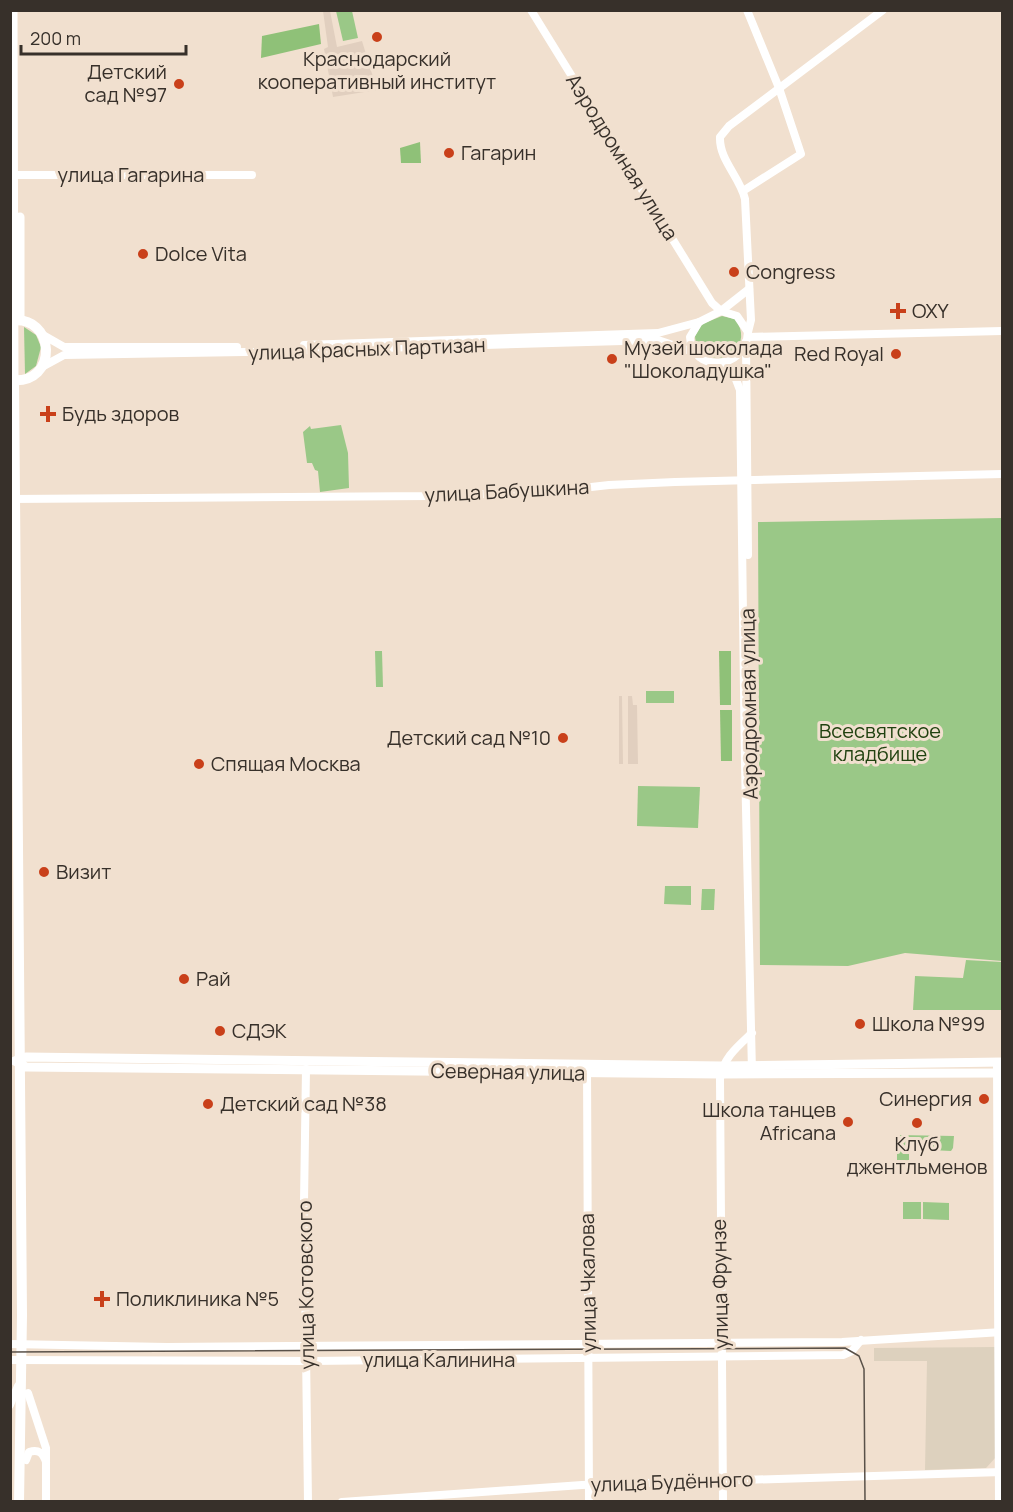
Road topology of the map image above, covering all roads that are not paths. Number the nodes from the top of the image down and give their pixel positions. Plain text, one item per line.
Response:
1 (14, 10) edge
2 (19, 10) edge
3 (531, 10) edge
4 (747, 10) edge
5 (883, 10) edge
6 (779, 88) junction
7 (15, 175) edge
8 (252, 175) dead end
9 (743, 191) junction
10 (749, 289) junction
11 (712, 303) junction
12 (720, 311) junction
13 (708, 315) junction
14 (15, 321) edge
15 (699, 322) junction
16 (1002, 331) edge
17 (43, 335) junction
18 (747, 337) junction
19 (696, 353) junction
20 (708, 361) junction
21 (41, 369) junction
22 (15, 380) edge
23 (1002, 474) edge
24 (745, 482) junction
25 (16, 499) edge
26 (752, 1033) junction
27 (20, 1061) edge
28 (1000, 1062) edge
29 (379, 1065) junction
30 (754, 1068) junction
31 (306, 1069) junction
32 (587, 1069) junction
33 (721, 1070) junction
34 (1000, 1073) edge
35 (1002, 1315) edge
36 (1000, 1332) edge
37 (861, 1340) junction
38 (721, 1343) junction
39 (20, 1344) edge
40 (589, 1344) junction
41 (307, 1345) junction
42 (721, 1357) junction
43 (20, 1359) edge
44 (589, 1359) junction
45 (307, 1361) junction
46 (21, 1377) junction
47 (28, 1393) junction
48 (10, 1405) edge
49 (1002, 1419) edge
50 (15, 1427) edge
51 (26, 1460) junction
52 (46, 1465) junction
53 (1001, 1472) edge
54 (722, 1480) junction
55 (589, 1484) junction
56 (20, 1502) edge
57 (46, 1502) edge
58 (308, 1502) edge
59 (342, 1502) edge
60 (589, 1502) edge
61 (723, 1502) edge
62 (999, 1502) edge

1 - 7 main road
2 - 7 main road
3 - 11 street, Аэродромная улица
4 - 6 street
5 - 6 street
6 - 9 street
6 - 9 street
7 - 8 street, улица Гагарина
7 - 14 main road
9 - 10 street, Аэродромная улица
10 - 12 street
10 - 18 street, Аэродромная улица
11 - 12 street, Аэродромная улица
11 - 13 street
12 - 13 street
12 - 18 street
13 - 15 street
14 - 17 highway
14 - 22 main road
15 - 17 street, улица Красных Партизан
15 - 19 street
16 - 18 street
17 - 21 highway
18 - 20 street
18 - 24 street, Аэродромная улица
19 - 20 street
19 - 21 street, улица Красных Партизан
20 - 24 street, Аэродромная улица
21 - 22 highway
22 - 25 highway
23 - 24 street, улица Бабушкина
24 - 25 street, улица Бабушкина
24 - 26 street, Аэродромная улица
24 - 30 street, Аэродромная улица
25 - 27 highway
26 - 30 street, Аэродромная улица
26 - 33 street
27 - 29 main road, Северная улица
27 - 31 main road, Северная улица
27 - 39 highway
28 - 30 main road, Северная улица
28 - 34 street
29 - 31 main road, Северная улица
29 - 32 main road, Северная улица
30 - 33 main road, Северная улица
30 - 34 main road, Северная улица
31 - 41 street, улица Котовского
32 - 33 main road, Северная улица
32 - 40 street, улица Чкалова
33 - 38 street, улица Фрунзе
34 - 36 street
35 - 36 street
36 - 37 street, улица Калинина
36 - 49 street
36 - 53 street
37 - 38 street, улица Калинина
37 - 42 street, улица Калинина
38 - 40 street, улица Калинина
38 - 42 street, улица Фрунзе
39 - 41 street, улица Калинина
39 - 43 highway
40 - 41 street, улица Калинина
40 - 44 street, улица Чкалова
41 - 45 street, улица Котовского
42 - 44 street, улица Калинина
42 - 54 street, улица Фрунзе
43 - 45 street, улица Калинина
43 - 46 highway
43 - 47 highway
44 - 45 street, улица Калинина
44 - 55 street, улица Чкалова
45 - 58 street, улица Котовского
46 - 48 street
46 - 50 highway
47 - 51 highway
47 - 52 street
50 - 56 highway
51 - 52 street
51 - 56 highway
52 - 57 street
53 - 54 street, улица Будённого
53 - 62 street
54 - 55 street, улица Будённого
54 - 61 street, улица Фрунзе
55 - 59 street, улица Будённого
55 - 60 street, улица Чкалова

